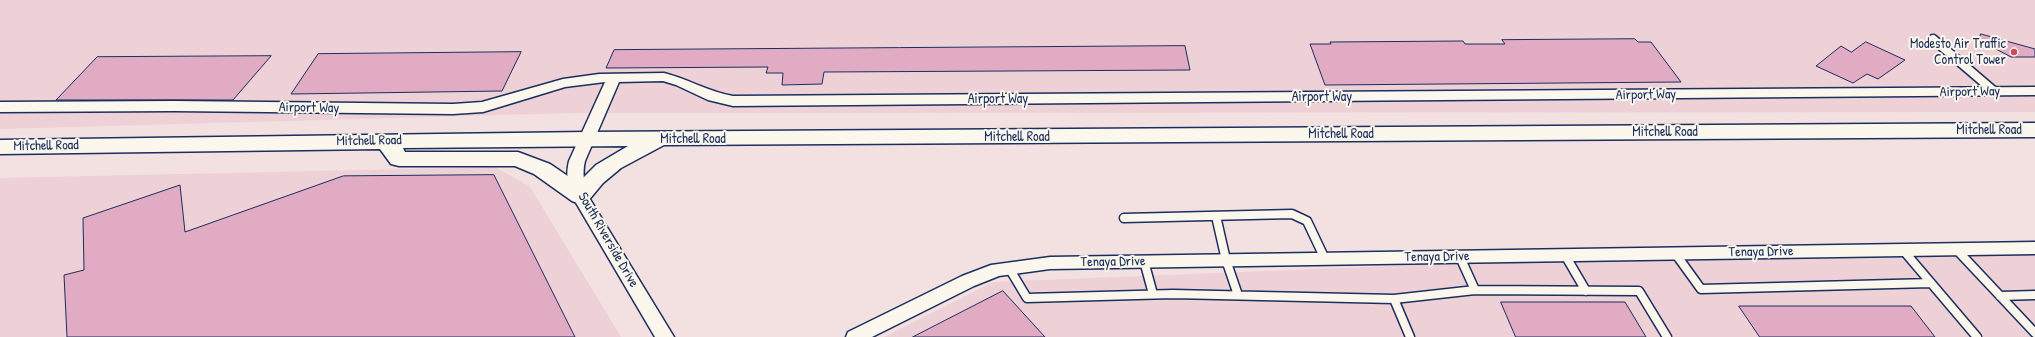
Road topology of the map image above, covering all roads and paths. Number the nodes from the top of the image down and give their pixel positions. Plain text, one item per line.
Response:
1 (1932, 39) dead end
2 (614, 78) junction
3 (2035, 91) edge
4 (1995, 92) junction
5 (0, 107) edge
6 (2035, 130) edge
7 (587, 139) junction
8 (665, 139) junction
9 (386, 141) junction
10 (0, 147) edge
11 (580, 196) junction
12 (1216, 216) junction
13 (1124, 218) dead end
14 (2035, 248) edge
15 (1956, 249) junction
16 (1903, 250) junction
17 (1675, 253) junction
18 (1565, 255) junction
19 (1460, 257) junction
20 (1325, 259) junction
21 (1226, 260) junction
22 (1144, 261) junction
23 (1009, 268) junction
24 (1931, 283) junction
25 (1475, 290) junction
26 (1586, 291) junction
27 (1153, 294) junction
28 (1238, 295) junction
29 (2035, 295) edge
30 (2000, 296) junction
31 (1394, 299) junction
32 (2035, 333) edge
33 (665, 337) edge
34 (855, 337) edge
35 (1410, 337) edge
36 (1667, 337) edge
37 (1977, 337) edge

1 - 4 lane
2 - 4 street, Airport Way
2 - 5 street, Airport Way
2 - 7 street
3 - 4 street, Airport Way
6 - 8 main road, Mitchell Road
7 - 8 main road, Mitchell Road
7 - 9 main road, Mitchell Road
7 - 11 street, South Riverside Drive
8 - 11 main road
9 - 10 main road, Mitchell Road
9 - 11 main road
11 - 33 street, South Riverside Drive
12 - 13 lane
12 - 20 lane
12 - 21 lane
14 - 15 street, Tenaya Drive
15 - 16 street, Tenaya Drive
15 - 30 lane
16 - 17 street, Tenaya Drive
16 - 24 lane
17 - 18 street, Tenaya Drive
17 - 24 lane
18 - 19 street, Tenaya Drive
18 - 26 lane
19 - 20 street, Tenaya Drive
19 - 25 lane
20 - 21 street, Tenaya Drive
21 - 22 street, Tenaya Drive
21 - 28 lane
22 - 23 street, Tenaya Drive
22 - 27 lane
23 - 27 lane
23 - 34 street, Tenaya Drive
24 - 37 lane
25 - 26 lane
25 - 31 lane
26 - 36 lane
27 - 28 lane
28 - 31 lane
29 - 30 lane
30 - 32 lane
31 - 35 lane

